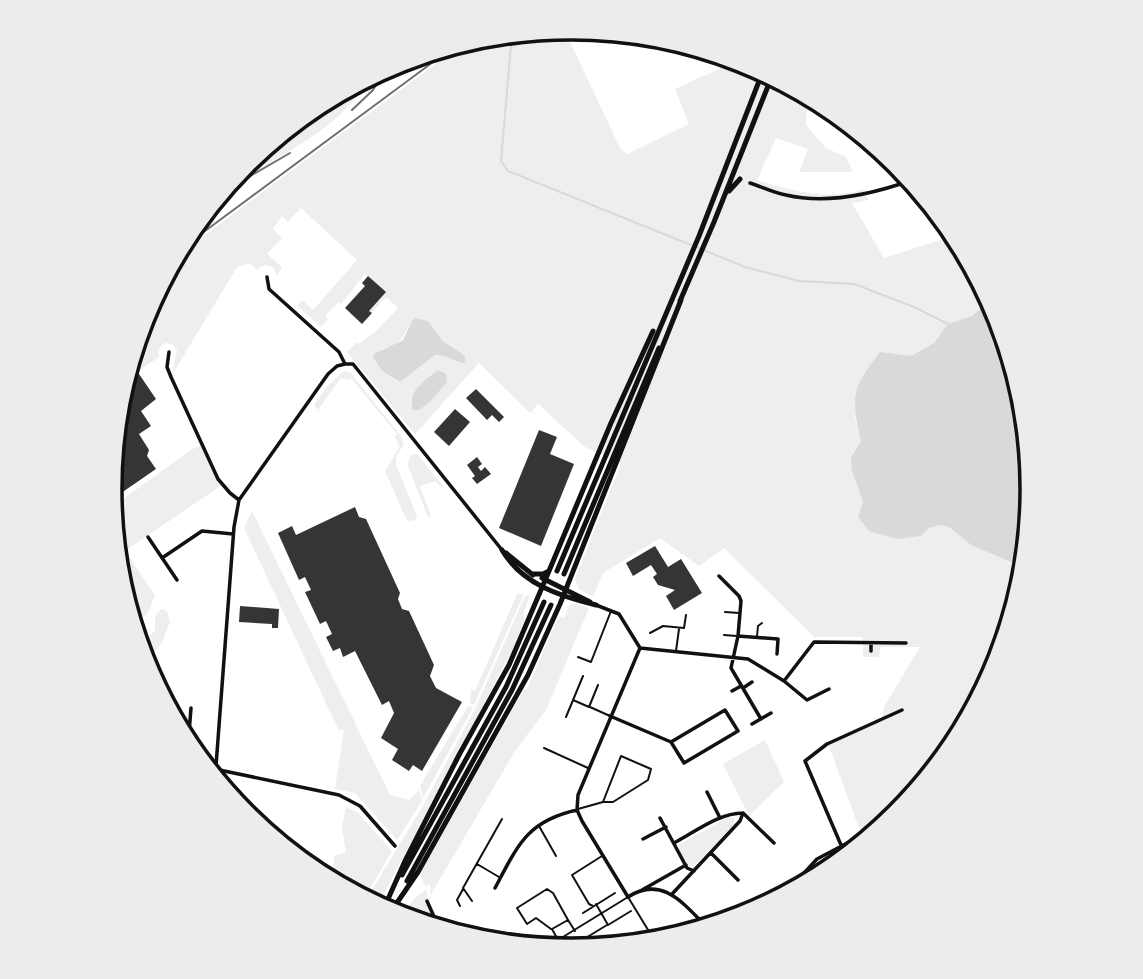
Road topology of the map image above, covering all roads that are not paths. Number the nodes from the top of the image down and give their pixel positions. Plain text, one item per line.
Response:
1 (759, 82) edge
2 (768, 86) edge
3 (737, 166) junction
4 (740, 179) junction
5 (750, 183) joint
6 (900, 184) edge
7 (714, 222) junction
8 (267, 277) dead end
9 (673, 295) junction
10 (681, 300) junction
11 (169, 352) dead end
12 (345, 364) junction
13 (239, 500) junction
14 (233, 534) junction
15 (148, 537) dead end
16 (502, 550) joint
17 (162, 558) junction
18 (549, 571) junction
19 (557, 571) dead end
20 (564, 575) dead end
21 (719, 576) dead end
22 (531, 577) junction
23 (177, 580) dead end
24 (569, 580) junction
25 (549, 583) junction
26 (573, 592) junction
27 (561, 593) junction
28 (539, 596) junction
29 (544, 602) dead end
30 (551, 605) dead end
31 (596, 605) junction
32 (611, 609) junction
33 (725, 612) dead end
34 (740, 613) junction
35 (686, 615) dead end
36 (762, 623) dead end
37 (680, 628) junction
38 (650, 633) dead end
39 (724, 635) dead end
40 (738, 636) junction
41 (757, 637) junction
42 (871, 643) junction
43 (905, 643) dead end
44 (640, 648) junction
45 (871, 650) dead end
46 (676, 652) junction
47 (777, 654) dead end
48 (578, 657) dead end
49 (733, 658) junction
50 (583, 676) dead end
51 (784, 681) junction
52 (752, 682) dead end
53 (598, 685) dead end
54 (742, 687) junction
55 (829, 689) dead end
56 (732, 691) dead end
57 (573, 700) junction
58 (589, 707) junction
59 (191, 708) dead end
60 (902, 710) dead end
61 (771, 713) dead end
62 (610, 716) junction
63 (566, 717) dead end
64 (761, 719) junction
65 (752, 724) dead end
66 (189, 726) edge
67 (671, 742) junction
68 (544, 748) dead end
69 (216, 765) edge
70 (589, 768) junction
71 (222, 771) edge
72 (706, 792) dead end
73 (603, 802) junction
74 (577, 810) junction
75 (743, 813) junction
76 (660, 818) dead end
77 (720, 818) junction
78 (502, 819) dead end
79 (539, 825) junction
80 (666, 827) junction
81 (643, 839) dead end
82 (854, 839) edge
83 (674, 843) junction
84 (774, 843) dead end
85 (841, 845) junction
86 (396, 846) dead end
87 (711, 853) junction
88 (555, 856) dead end
89 (602, 856) junction
90 (477, 864) junction
91 (686, 865) junction
92 (694, 871) junction
93 (802, 875) edge
94 (500, 877) junction
95 (738, 880) dead end
96 (463, 888) junction
97 (495, 888) dead end
98 (641, 890) junction
99 (615, 893) dead end
100 (673, 893) junction
101 (628, 897) junction
102 (388, 899) edge
103 (388, 899) edge
104 (426, 901) dead end
105 (471, 901) dead end
106 (395, 902) edge
107 (396, 903) edge
108 (594, 905) junction
109 (460, 906) dead end
110 (631, 911) dead end
111 (583, 913) dead end
112 (601, 914) junction
113 (434, 917) edge
114 (568, 920) junction
115 (700, 920) edge
116 (608, 925) junction
117 (552, 929) junction
118 (575, 931) junction
119 (649, 932) edge
120 (557, 939) edge
121 (561, 939) edge
122 (584, 939) dead end

1 - 9 highway
2 - 3 highway
3 - 4 highway
3 - 7 highway
4 - 5 highway
4 - 7 highway
5 - 6 street
7 - 10 highway
8 - 12 street
9 - 18 highway
9 - 19 highway
10 - 20 highway
10 - 24 highway
11 - 13 street
12 - 13 street
12 - 16 street
13 - 14 street
14 - 17 street
14 - 69 street
15 - 17 street
16 - 22 highway
17 - 23 street
18 - 22 highway
18 - 25 highway
21 - 34 street
22 - 25 highway
22 - 28 highway
24 - 26 highway
24 - 27 highway
25 - 27 highway
25 - 27 highway
25 - 28 highway
26 - 27 highway
26 - 31 highway
27 - 31 highway
27 - 107 highway
28 - 102 highway
29 - 103 highway
30 - 106 highway
31 - 32 street
32 - 44 street
32 - 48 lane
33 - 34 lane
34 - 40 street
35 - 37 lane
36 - 41 lane
37 - 38 lane
37 - 46 lane
39 - 40 lane
40 - 41 street
40 - 49 street
41 - 47 street
42 - 43 street
42 - 45 street
42 - 51 street
44 - 46 street
44 - 62 street
46 - 49 street
49 - 51 street
49 - 54 street
50 - 57 lane
51 - 55 street
52 - 54 street
53 - 58 lane
54 - 56 street
54 - 64 street
57 - 58 lane
57 - 63 lane
58 - 62 lane
59 - 66 street
60 - 85 street
61 - 64 street
62 - 67 street
62 - 70 street
64 - 65 street
67 - 67 street
68 - 70 lane
70 - 74 street
71 - 86 street
72 - 77 street
73 - 73 lane
73 - 74 lane
74 - 79 street
74 - 89 street
75 - 77 street
75 - 84 street
75 - 87 street
76 - 80 street
77 - 83 street
78 - 90 lane
79 - 88 lane
79 - 94 street
80 - 81 street
80 - 83 street
82 - 85 street
83 - 91 street
85 - 93 street
87 - 92 street
87 - 95 street
89 - 101 street
89 - 108 lane
90 - 94 lane
90 - 96 lane
91 - 92 street
91 - 98 street
92 - 100 street
94 - 97 street
96 - 105 lane
96 - 109 lane
98 - 100 street
98 - 101 street
99 - 108 lane
100 - 115 street
101 - 112 lane
101 - 119 lane
104 - 113 street
108 - 111 lane
108 - 112 lane
110 - 116 lane
112 - 116 lane
112 - 118 lane
114 - 117 lane
114 - 117 lane
114 - 118 lane
116 - 122 lane
117 - 120 lane
118 - 121 lane

